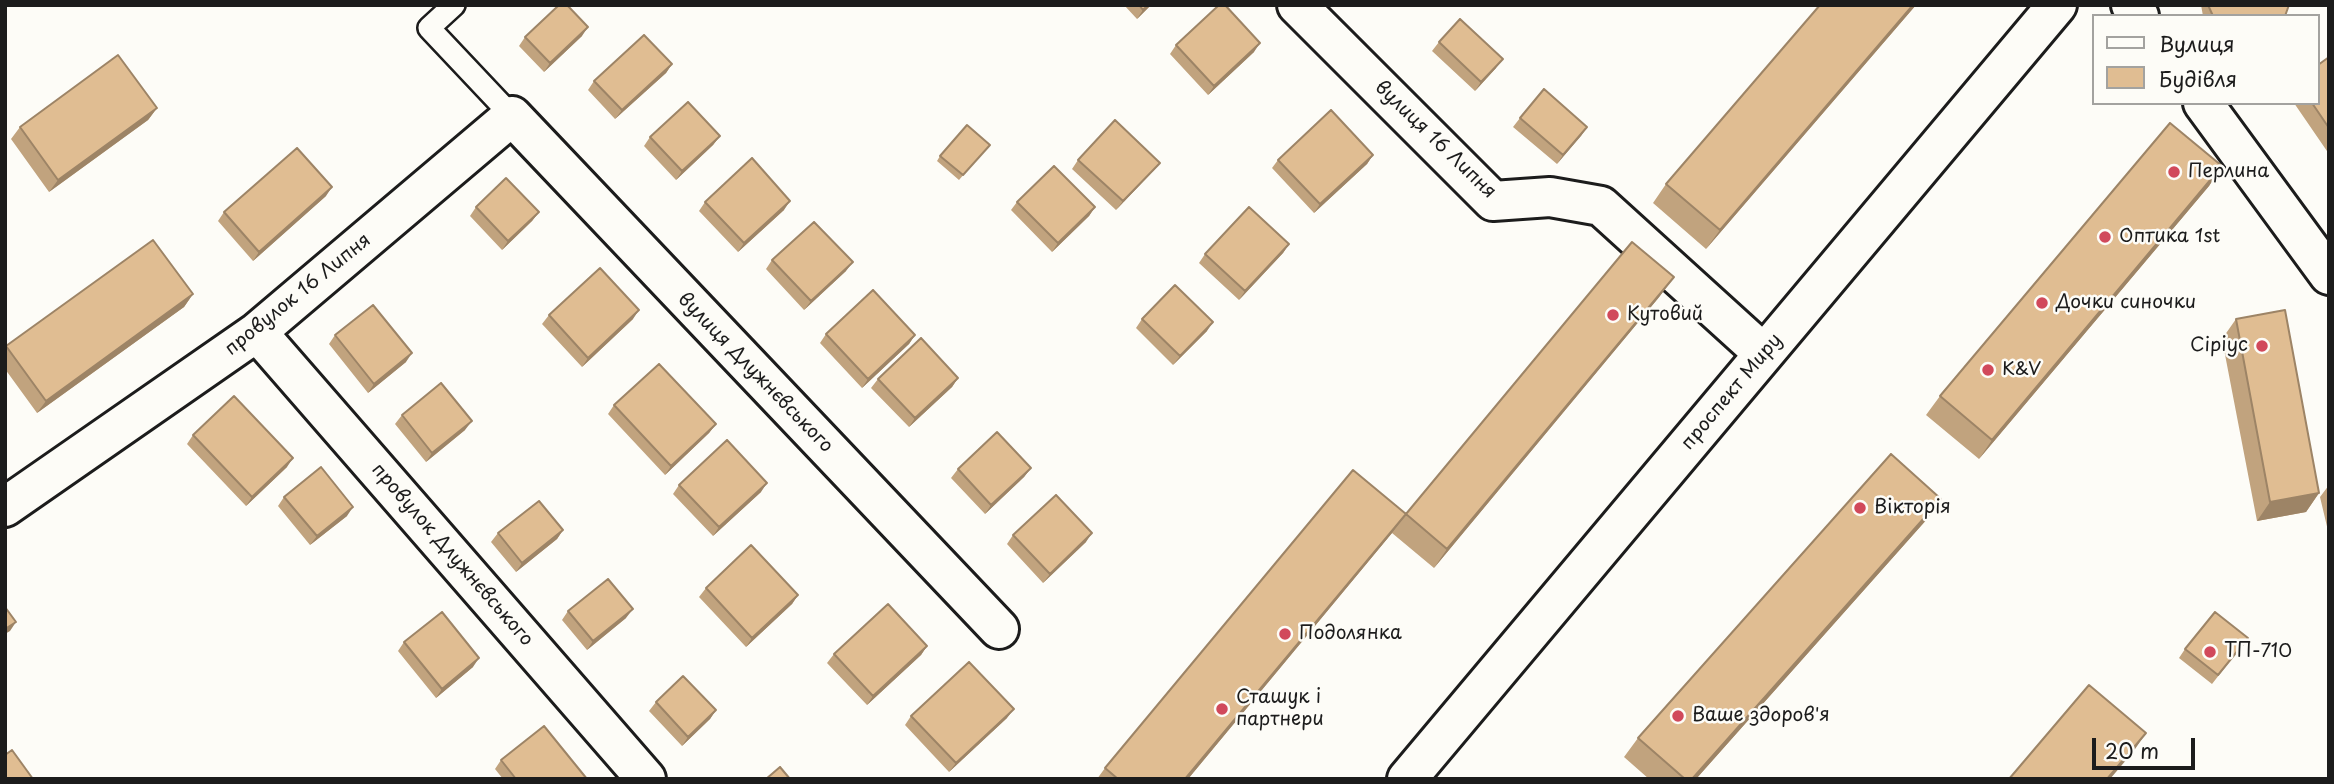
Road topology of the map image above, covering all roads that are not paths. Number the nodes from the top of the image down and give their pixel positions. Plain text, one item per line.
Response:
1 (454, 5) edge
2 (1297, 5) edge
3 (2056, 5) edge
4 (2204, 105) edge
5 (512, 116) junction
6 (2329, 275) edge
7 (257, 332) junction
8 (1764, 354) junction
9 (5, 508) edge
10 (999, 629) dead end
11 (646, 779) edge
12 (1407, 779) edge

1 - 5 lane
2 - 8 street, вулиця 16 Липня
3 - 8 street, проспект Миру
4 - 6 street
5 - 7 street, провулок 16 Липня
5 - 10 street, вулиця Длужнєвського
7 - 9 street, провулок 16 Липня
7 - 11 street, провулок Длужнєвського
8 - 12 street, проспект Миру

